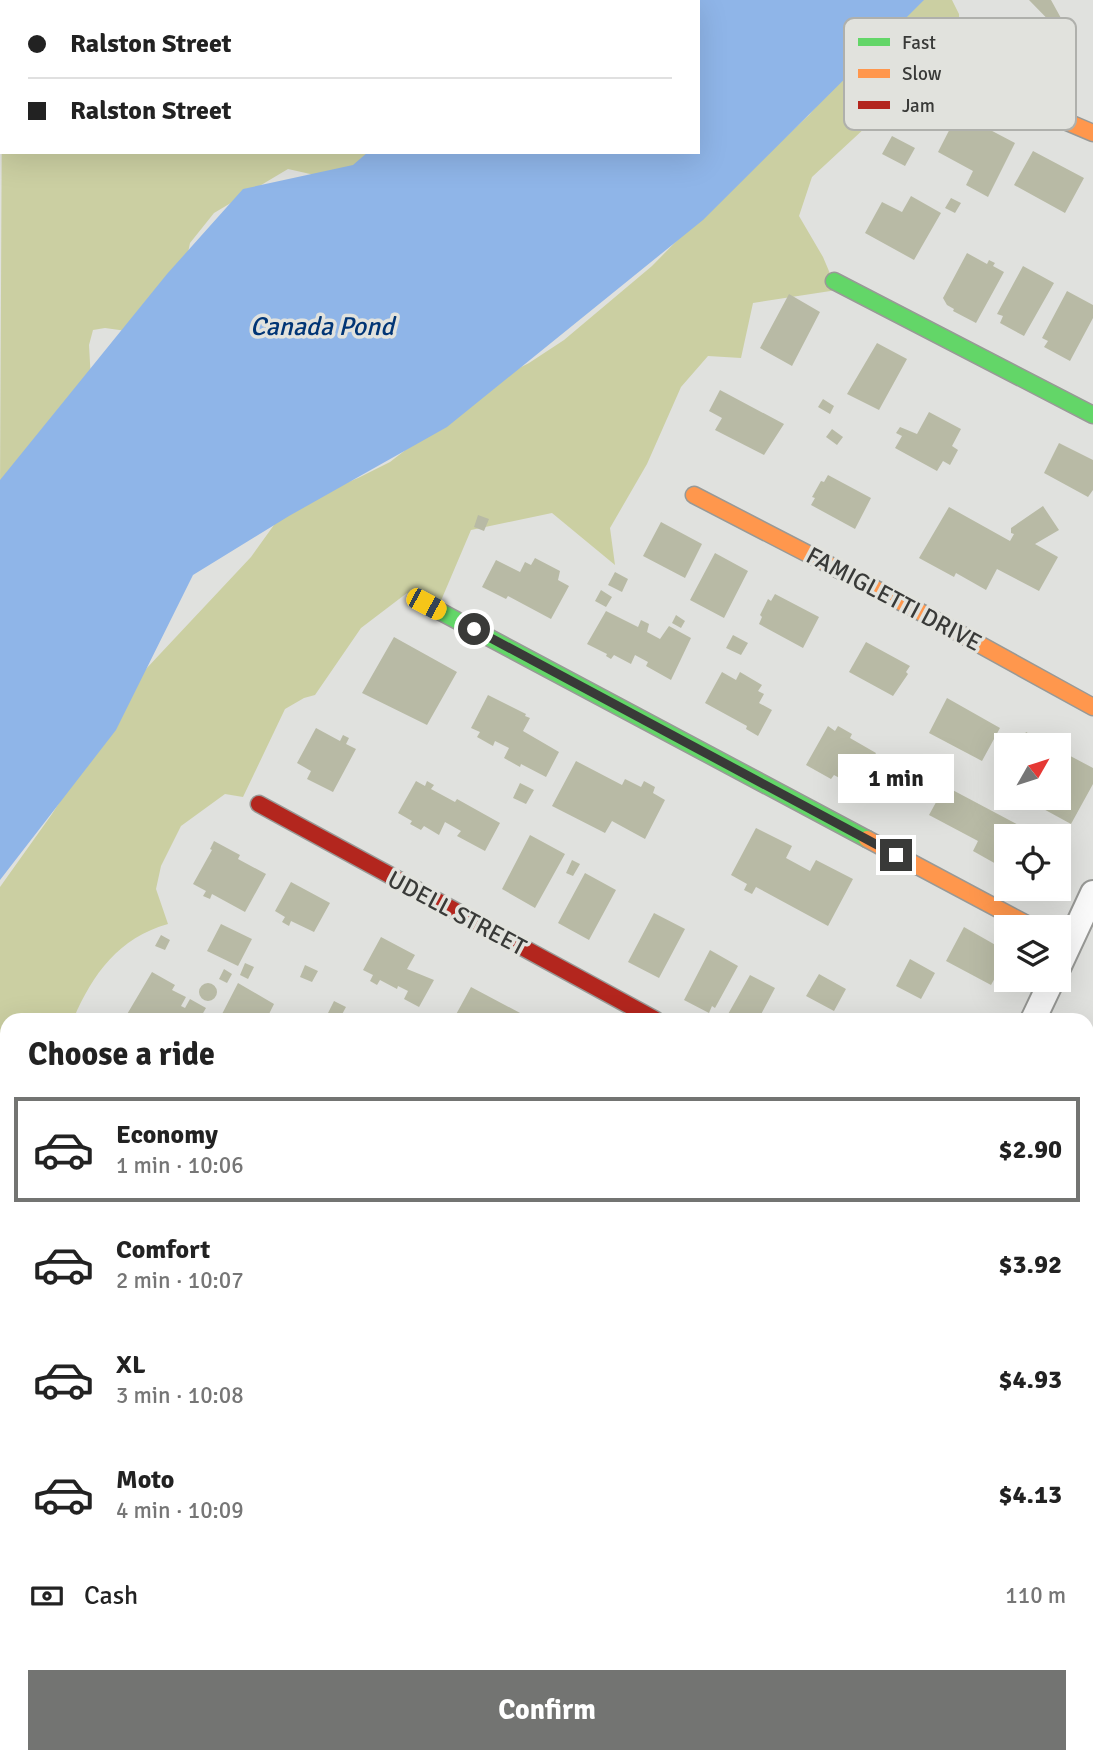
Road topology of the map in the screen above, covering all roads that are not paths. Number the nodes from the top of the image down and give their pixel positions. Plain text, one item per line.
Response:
1 (1076, 126) edge
2 (1093, 133) edge
3 (834, 281) dead end
4 (1093, 415) edge
5 (694, 495) dead end
6 (426, 604) dead end
7 (1093, 707) edge
8 (259, 804) dead end
9 (1093, 893) edge
10 (1010, 915) edge
11 (1071, 933) edge
12 (1046, 992) edge
13 (643, 1013) edge
14 (1036, 1013) edge

1 - 2 street
3 - 4 street
5 - 7 street, FAMIGLETTI DRIVE
6 - 10 street
8 - 13 street, UDELL STREET
9 - 11 street
12 - 14 street

